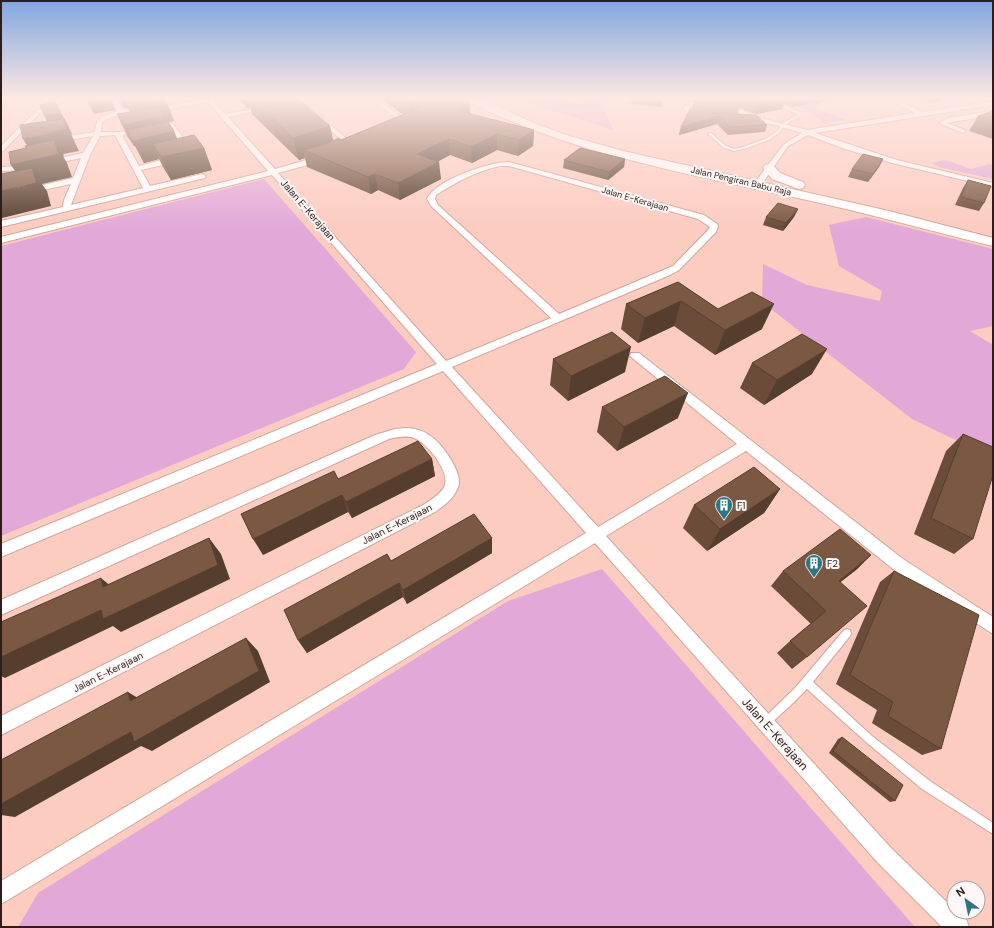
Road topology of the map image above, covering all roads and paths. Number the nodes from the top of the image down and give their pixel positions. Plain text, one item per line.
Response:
1 (9, 141) edge
2 (52, 141) edge
3 (93, 141) edge
4 (123, 141) edge
5 (182, 141) edge
6 (247, 141) edge
7 (345, 141) edge
8 (573, 141) edge
9 (599, 141) edge
10 (718, 141) edge
11 (762, 141) edge
12 (791, 141) edge
13 (832, 141) edge
14 (48, 142) edge
15 (351, 146) edge
16 (135, 149) edge
17 (1, 150) edge
18 (128, 151) junction
19 (86, 155) junction
20 (330, 155) edge
21 (137, 169) junction
22 (1, 170) edge
23 (274, 172) junction
24 (202, 176) dead end
25 (762, 177) junction
26 (76, 180) junction
27 (993, 185) edge
28 (148, 189) junction
29 (23, 192) edge
30 (121, 195) junction
31 (67, 208) junction
32 (124, 209) junction
33 (1, 224) edge
34 (993, 232) edge
35 (1, 240) edge
36 (993, 242) edge
37 (558, 318) junction
38 (634, 356) dead end
39 (445, 366) junction
40 (747, 444) junction
41 (597, 535) junction
42 (1, 551) edge
43 (1, 608) edge
44 (993, 626) edge
45 (847, 633) edge
46 (807, 683) junction
47 (765, 723) junction
48 (1, 726) edge
49 (993, 829) edge
50 (1, 893) edge
51 (958, 927) edge

1 - 17 street
2 - 14 street
3 - 19 street, Jalan E-Kerajaan
4 - 18 street
5 - 21 street
6 - 23 street, Jalan E-Kerajaan
7 - 15 street
8 - 25 main road, Jalan Pengiran Babu Raja
9 - 25 main road, Jalan Pengiran Babu Raja
10 - 11 lane
12 - 25 street
13 - 27 street
16 - 18 street
18 - 21 street
19 - 22 street
19 - 26 street, Jalan E-Kerajaan
20 - 23 street, Jalan E-Kerajaan
21 - 28 street
23 - 32 street, Jalan E-Kerajaan
23 - 39 street, Jalan E-Kerajaan
24 - 28 street
25 - 34 main road, Jalan Pengiran Babu Raja
25 - 36 main road, Jalan Pengiran Babu Raja
26 - 29 street
26 - 31 street, Jalan E-Kerajaan
28 - 30 street
30 - 31 street
30 - 32 street
31 - 33 street
32 - 35 street, Jalan E-Kerajaan
37 - 37 street, Jalan E-Kerajaan
37 - 39 street
38 - 40 street
39 - 41 street, Jalan E-Kerajaan
39 - 42 street
40 - 41 street
40 - 44 street
41 - 47 street, Jalan E-Kerajaan
41 - 50 street
43 - 48 street, Jalan E-Kerajaan
45 - 46 lane
46 - 47 lane
46 - 49 lane
47 - 51 street, Jalan E-Kerajaan

